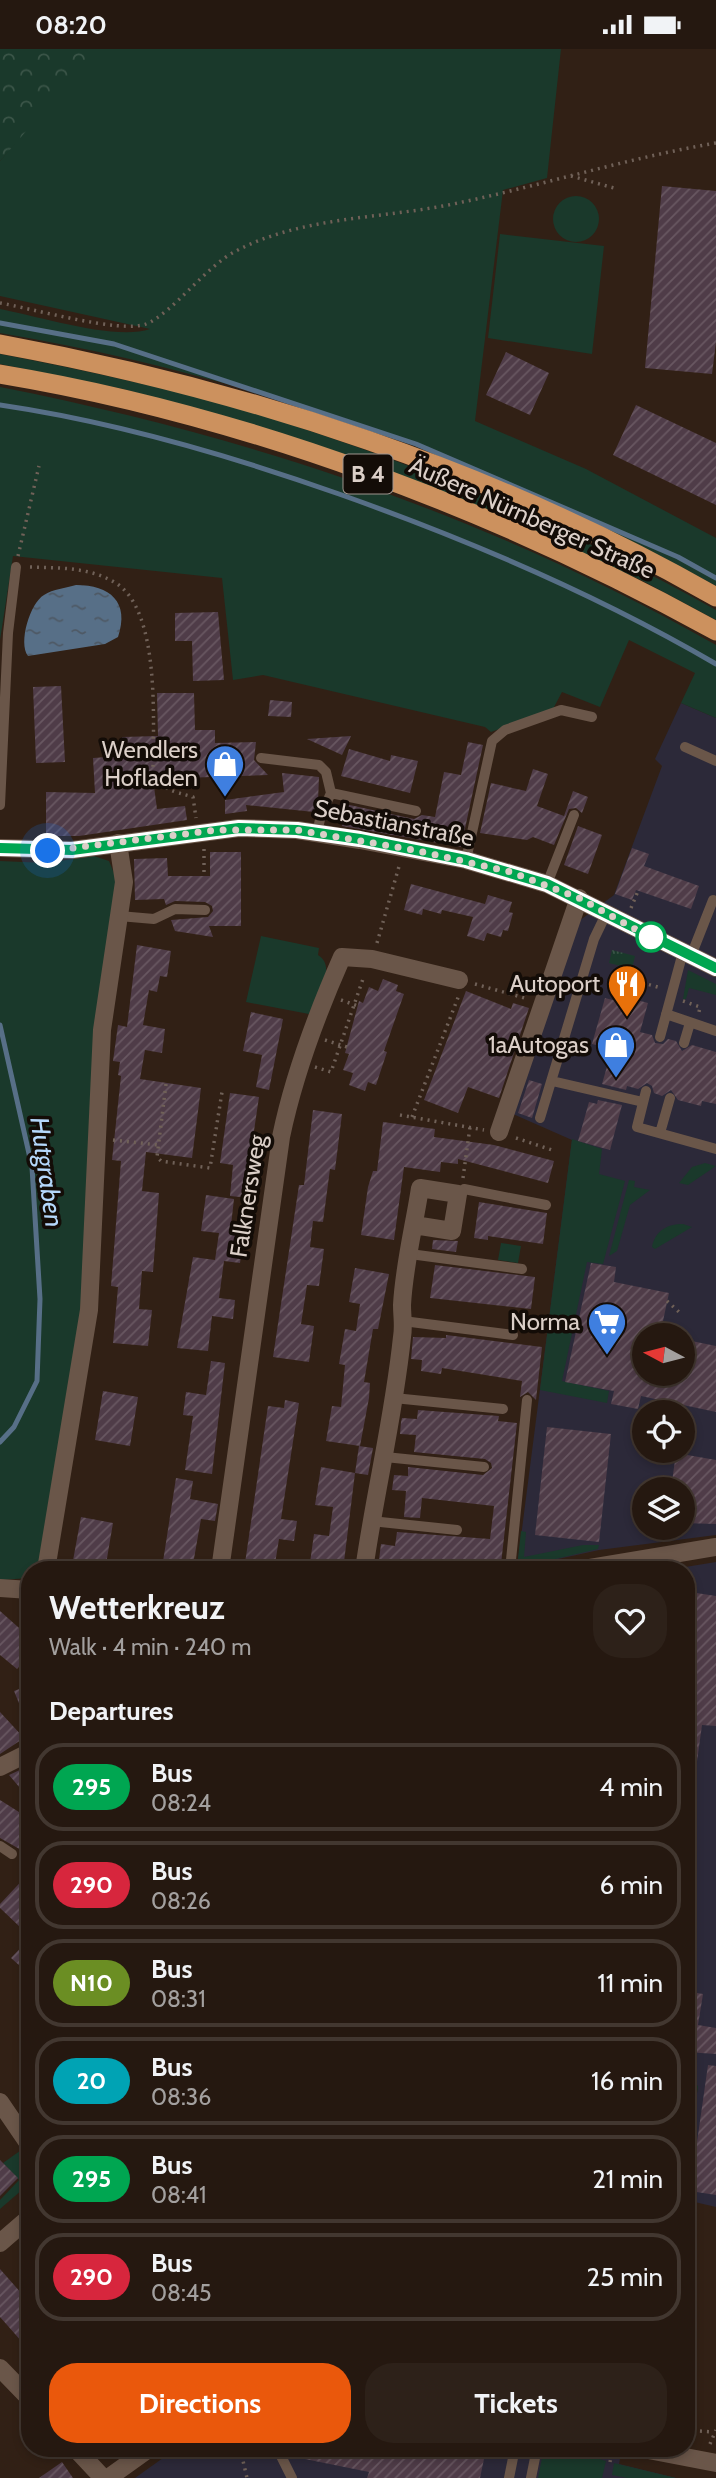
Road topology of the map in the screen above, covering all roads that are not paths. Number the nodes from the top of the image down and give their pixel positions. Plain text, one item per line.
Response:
1 (0, 344) edge
2 (0, 374) edge
3 (16, 567) road end
4 (716, 597) edge
5 (716, 631) edge
6 (592, 717) dead end
7 (685, 747) dead end
8 (261, 758) dead end
9 (716, 761) edge
10 (331, 793) junction
11 (0, 805) edge
12 (416, 811) dead end
13 (574, 814) dead end
14 (317, 833) junction
15 (118, 843) junction
16 (0, 848) edge
17 (466, 860) junction
18 (547, 884) junction
19 (579, 898) junction
20 (713, 900) dead end
21 (205, 910) dead end
22 (607, 912) junction
23 (119, 916) junction
24 (687, 954) junction
25 (716, 968) edge
26 (462, 981) road end
27 (666, 1014) junction
28 (690, 1023) junction
29 (716, 1031) edge
30 (660, 1037) dead end
31 (684, 1043) dead end
32 (552, 1081) junction
33 (670, 1098) dead end
34 (540, 1118) dead end
35 (499, 1132) road end
36 (660, 1133) junction
37 (716, 1149) edge
38 (459, 1192) junction
39 (546, 1205) dead end
40 (414, 1225) junction
41 (410, 1254) junction
42 (522, 1269) dead end
43 (403, 1321) junction
44 (513, 1335) dead end
45 (394, 1398) junction
46 (527, 1400) dead end
47 (503, 1409) dead end
48 (385, 1457) junction
49 (484, 1467) dead end
50 (371, 1521) junction
51 (457, 1530) dead end
52 (716, 1548) edge
53 (47, 1561) edge
54 (221, 1561) edge
55 (365, 1561) edge
56 (511, 1561) edge
57 (611, 1561) edge
58 (0, 1588) edge
59 (21, 1589) edge
60 (21, 1756) edge
61 (0, 1767) edge
62 (0, 1846) edge
63 (12, 1854) dead end
64 (0, 2102) edge
65 (21, 2133) edge
66 (21, 2225) edge
67 (0, 2243) edge
68 (0, 2368) edge
69 (21, 2390) edge
70 (84, 2457) edge
71 (137, 2457) edge
72 (282, 2457) edge
73 (513, 2457) edge
74 (535, 2457) edge
75 (685, 2457) edge
76 (716, 2463) edge
77 (106, 2478) edge
78 (292, 2478) edge
79 (509, 2478) edge
80 (531, 2478) edge

1 - 4 highway, Äußere Nürnberger Straße / B 4
2 - 5 highway, Äußere Nürnberger Straße / B 4
3 - 11 lane
6 - 17 lane
7 - 9 lane
8 - 10 lane
10 - 12 lane
10 - 14 lane
13 - 18 lane
14 - 15 street, Sebastianstraße
14 - 17 street, Sebastianstraße
15 - 16 street, Sebastianstraße
15 - 23 street
17 - 18 street, Sebastianstraße
18 - 19 street, Sebastianstraße
19 - 22 street, Sebastianstraße
19 - 35 street
20 - 24 lane
21 - 23 lane
22 - 24 street, Sebastianstraße
22 - 32 lane
23 - 53 street
24 - 25 street, Sebastianstraße
24 - 27 lane
26 - 54 street, Falknersweg
27 - 28 lane
27 - 30 lane
28 - 29 lane
28 - 31 lane
32 - 34 lane
32 - 36 lane
33 - 36 lane
36 - 37 lane
38 - 39 lane
38 - 40 street
38 - 40 street
40 - 41 street
41 - 42 lane
41 - 43 street
43 - 44 lane
43 - 45 street
45 - 47 lane
45 - 48 street
46 - 56 lane
48 - 49 lane
48 - 50 street
50 - 51 lane
50 - 55 street
52 - 57 street
58 - 59 street
60 - 61 street
62 - 63 lane
64 - 65 street
66 - 67 street
68 - 69 street
70 - 77 street
71 - 77 street
72 - 78 lane
73 - 79 lane
74 - 80 lane
75 - 76 street

